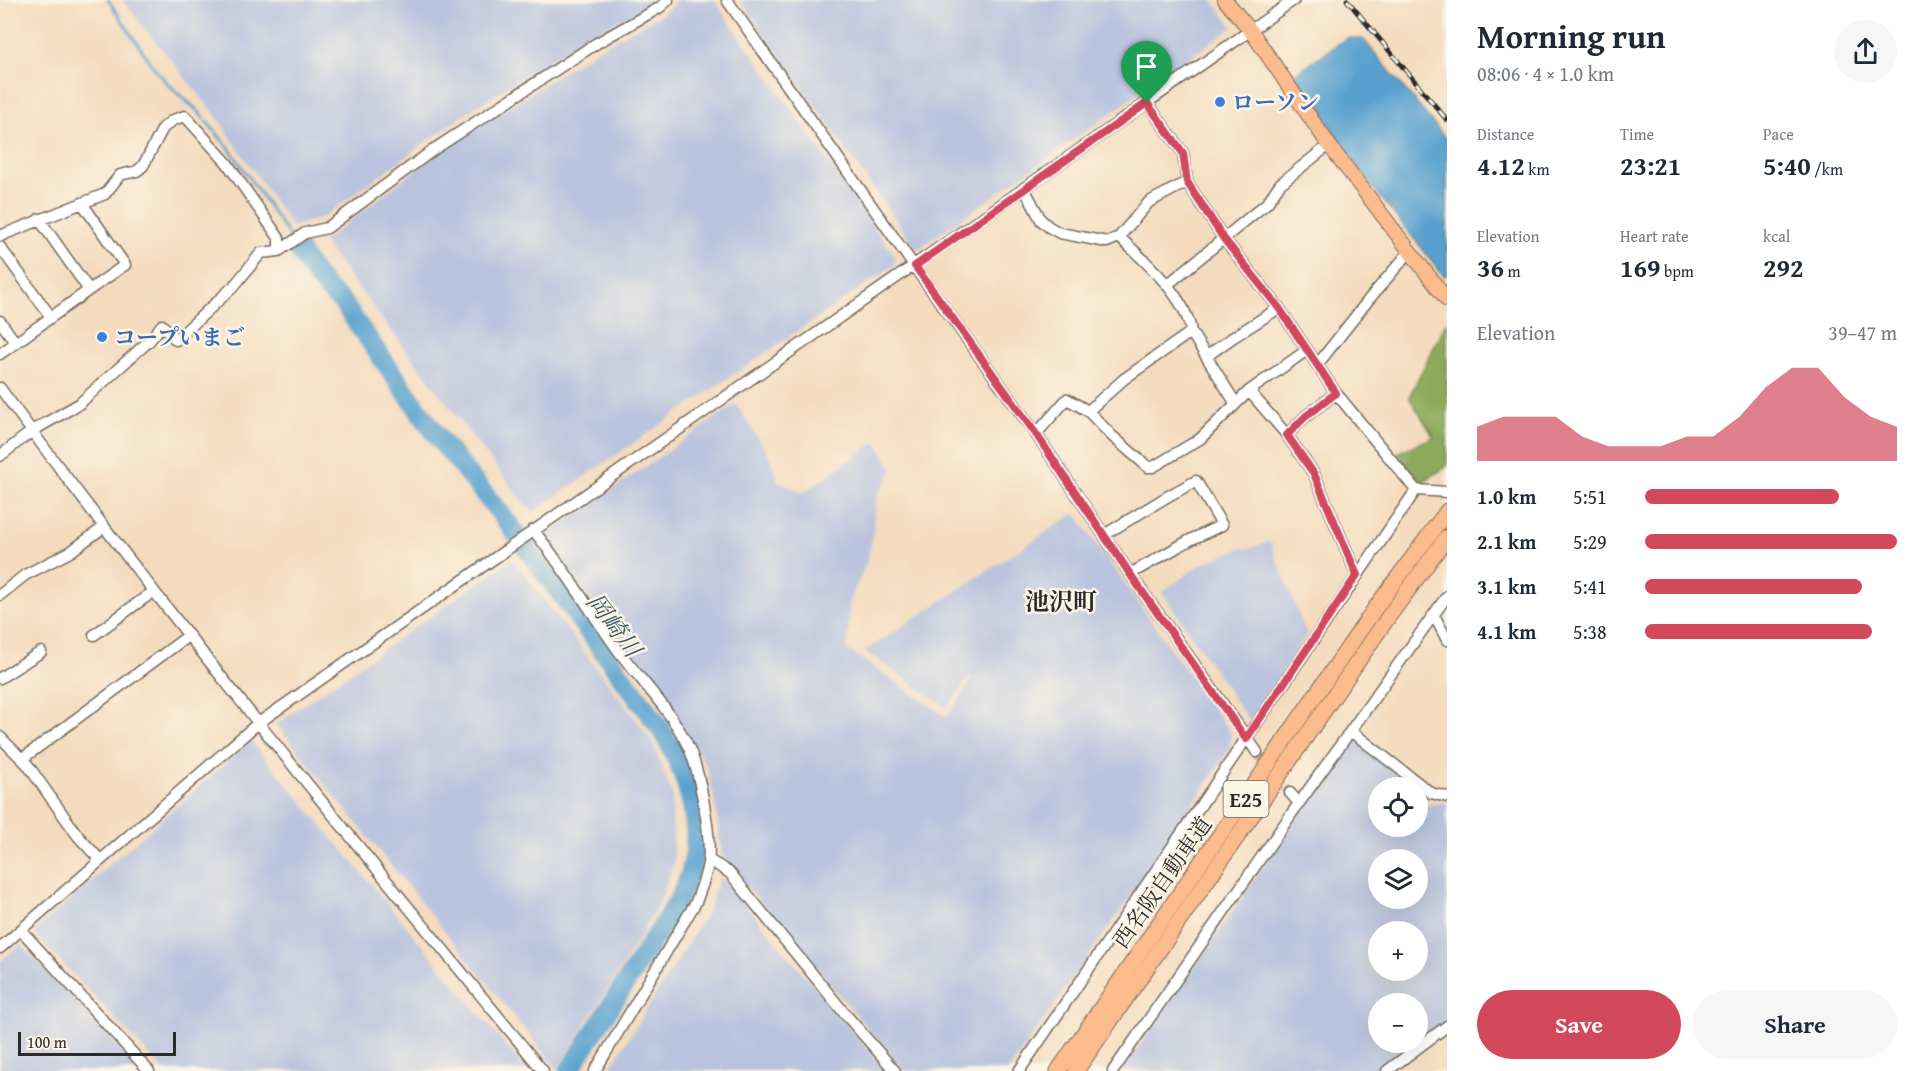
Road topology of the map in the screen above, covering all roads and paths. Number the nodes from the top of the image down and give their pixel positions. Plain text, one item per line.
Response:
1 (668, 0) edge
2 (727, 0) edge
3 (1225, 0) edge
4 (1294, 0) edge
5 (1251, 31) junction
6 (1147, 103) junction
7 (1329, 145) junction
8 (1187, 182) junction
9 (1024, 188) junction
10 (82, 203) junction
11 (39, 219) junction
12 (0, 236) edge
13 (1119, 237) junction
14 (1224, 239) junction
15 (0, 247) edge
16 (281, 250) junction
17 (1411, 252) junction
18 (915, 266) junction
19 (1167, 285) junction
20 (89, 290) junction
21 (1447, 300) edge
22 (1279, 308) junction
23 (51, 317) junction
24 (0, 321) edge
25 (1191, 332) junction
26 (15, 342) junction
27 (1306, 350) junction
28 (0, 354) edge
29 (1207, 356) junction
30 (1317, 365) junction
31 (0, 388) edge
32 (1249, 391) junction
33 (1336, 393) junction
34 (1236, 404) junction
35 (1088, 411) junction
36 (32, 431) junction
37 (1036, 434) junction
38 (1287, 435) junction
39 (0, 456) edge
40 (1416, 490) junction
41 (1447, 492) edge
42 (1447, 511) edge
43 (104, 527) junction
44 (530, 532) junction
45 (1443, 534) edge
46 (1104, 535) junction
47 (1130, 574) junction
48 (1357, 575) junction
49 (154, 591) junction
50 (0, 595) edge
51 (1447, 596) edge
52 (1434, 615) junction
53 (93, 635) dead end
54 (188, 636) junction
55 (1447, 639) edge
56 (41, 652) dead end
57 (0, 678) edge
58 (257, 723) junction
59 (1352, 732) junction
60 (0, 737) edge
61 (1246, 739) junction
62 (1257, 752) tunnel mouth
63 (22, 759) junction
64 (1290, 793) tunnel mouth
65 (1447, 796) edge
66 (1299, 803) junction
67 (100, 860) junction
68 (709, 860) junction
69 (21, 930) junction
70 (0, 948) edge
71 (1447, 1026) edge
72 (149, 1071) edge
73 (543, 1071) edge
74 (595, 1071) edge
75 (895, 1071) edge
76 (1019, 1071) edge
77 (1058, 1071) edge
78 (1076, 1071) edge
79 (1113, 1071) edge
80 (1387, 1071) edge

1 - 16 street
2 - 18 street
3 - 5 main road
4 - 5 street
5 - 6 street
5 - 7 main road
6 - 8 street
6 - 9 street
7 - 14 street
7 - 17 main road
8 - 13 street
8 - 14 street
9 - 13 street
9 - 18 street
10 - 11 street
10 - 16 street
10 - 20 street
11 - 12 street
11 - 20 street
13 - 19 street
14 - 19 street
14 - 22 street
15 - 23 street
16 - 36 street
17 - 21 main road
17 - 30 street
18 - 37 street
18 - 44 street
19 - 25 street
20 - 23 street
22 - 27 street
22 - 29 street
23 - 26 street
24 - 26 street
25 - 29 street
25 - 35 street
26 - 28 street
27 - 30 street
27 - 32 street
29 - 34 street
30 - 33 street
31 - 36 street
32 - 34 street
32 - 38 street
33 - 38 street
33 - 40 street
34 - 35 street
35 - 37 street
36 - 39 street
36 - 43 street
37 - 46 street
38 - 48 street
40 - 41 street
40 - 48 street
42 - 45 highway, 西名阪自動車道 / E25
43 - 49 street
43 - 50 street
44 - 58 street
44 - 68 street
45 - 77 highway, 西名阪自動車道 / E25
45 - 78 highway, 西名阪自動車道 / E25
46 - 47 street
46 - 47 street
47 - 61 street
48 - 61 street
49 - 53 street
49 - 54 street
51 - 52 street
52 - 55 street
52 - 59 street
54 - 58 street
54 - 63 street
56 - 57 street
58 - 67 street
58 - 73 street
59 - 65 street
59 - 66 street
60 - 63 street
61 - 62 street
61 - 76 street
63 - 67 street
64 - 66 street
66 - 79 street
67 - 69 street
68 - 74 street
68 - 75 street
69 - 70 street
69 - 72 street
71 - 80 street

